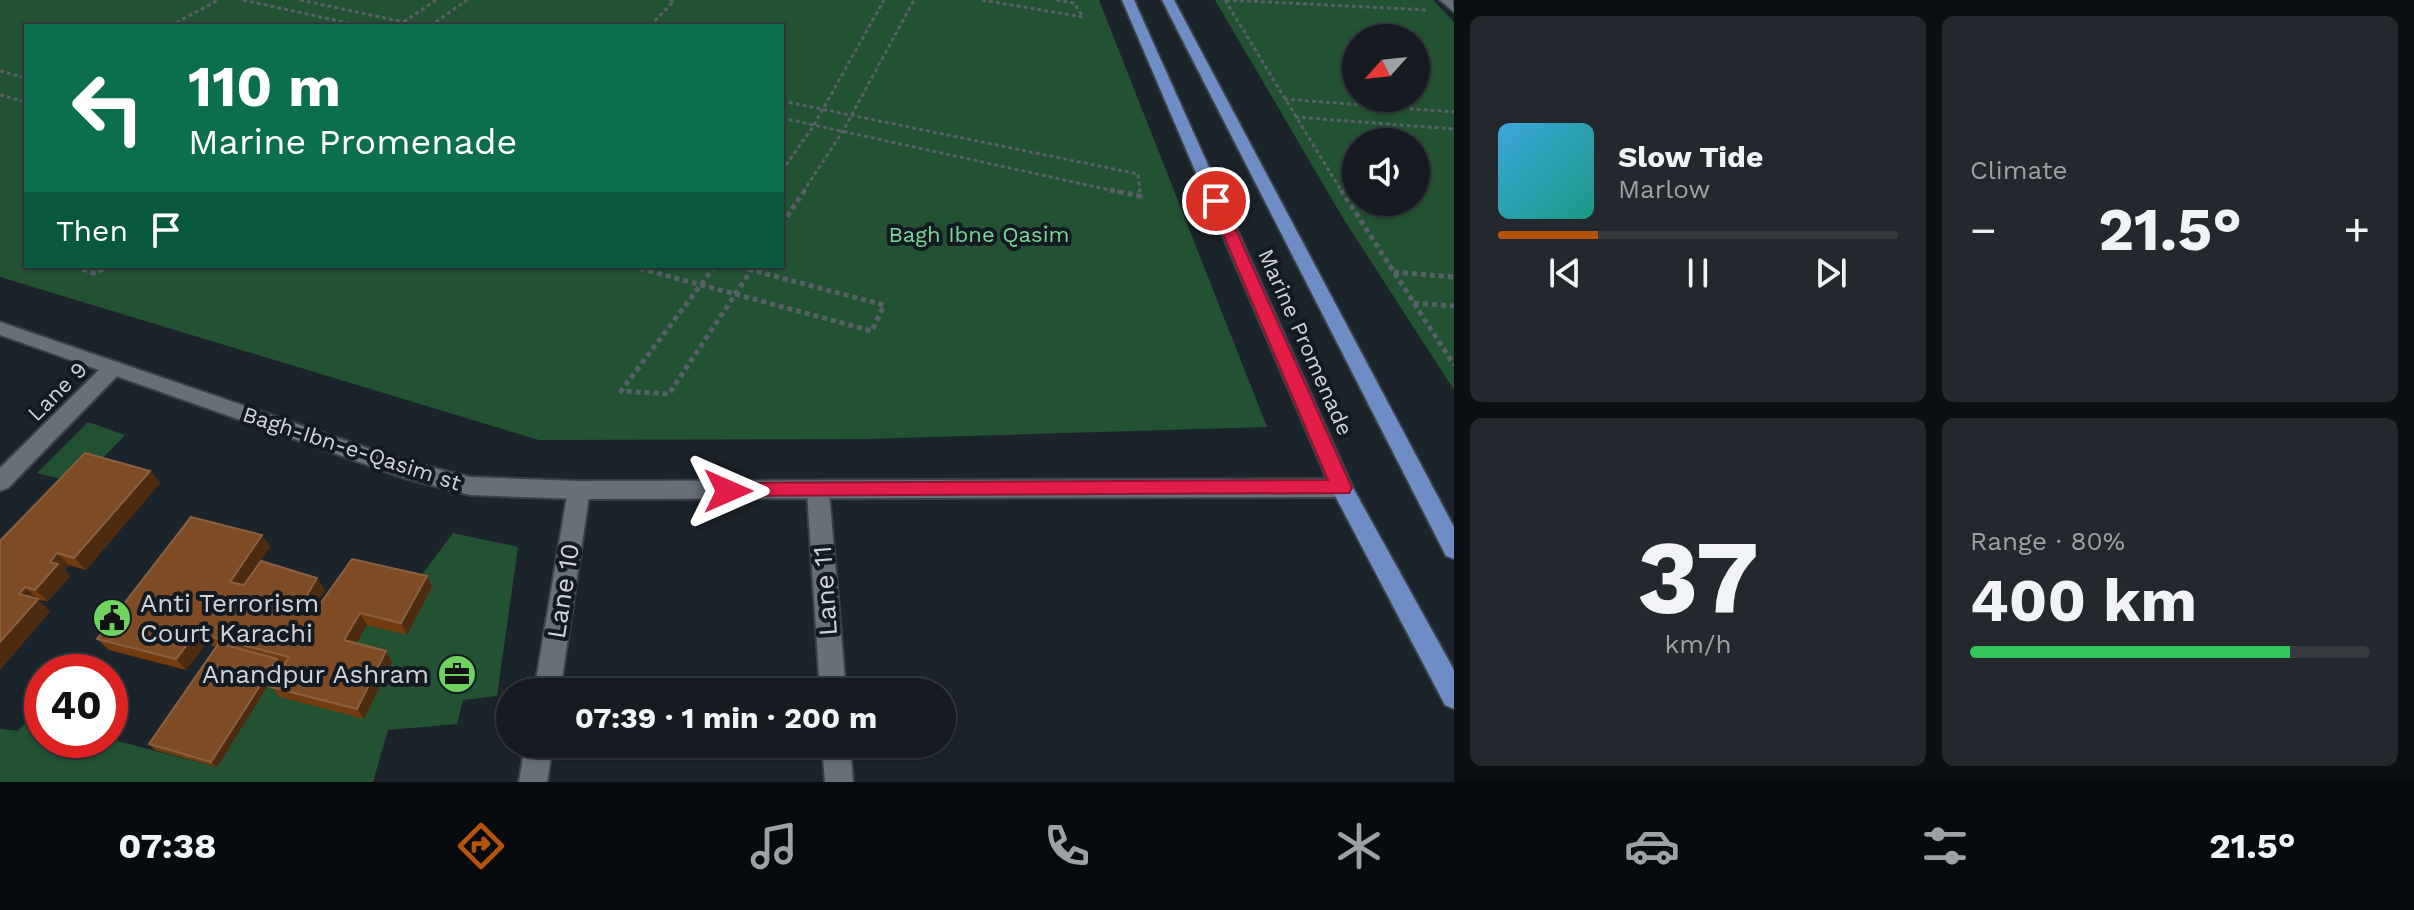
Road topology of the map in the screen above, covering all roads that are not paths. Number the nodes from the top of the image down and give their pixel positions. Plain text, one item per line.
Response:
1 (1128, 0) edge
2 (1168, 0) edge
3 (1446, 0) edge
4 (1454, 8) edge
5 (0, 328) edge
6 (113, 368) junction
7 (0, 482) edge
8 (1342, 488) junction
9 (579, 490) junction
10 (818, 491) junction
11 (1454, 549) edge
12 (549, 678) edge
13 (832, 678) edge
14 (1454, 696) edge
15 (537, 758) edge
16 (837, 758) edge
17 (533, 782) edge
18 (839, 782) edge

1 - 8 main road, Marine Promenade
2 - 11 main road, Marine Promenade
3 - 4 street
5 - 6 street, Bagh-Ibn-e-Qasim st
6 - 7 street, Lane 9
6 - 9 street, Bagh-Ibn-e-Qasim st
8 - 10 street, Bagh-Ibn-e-Qasim st
8 - 14 main road, Marine Promenade
9 - 10 street, Bagh-Ibn-e-Qasim st
9 - 12 street, Lane 10
10 - 13 street, Lane 11
15 - 17 street
16 - 18 street

